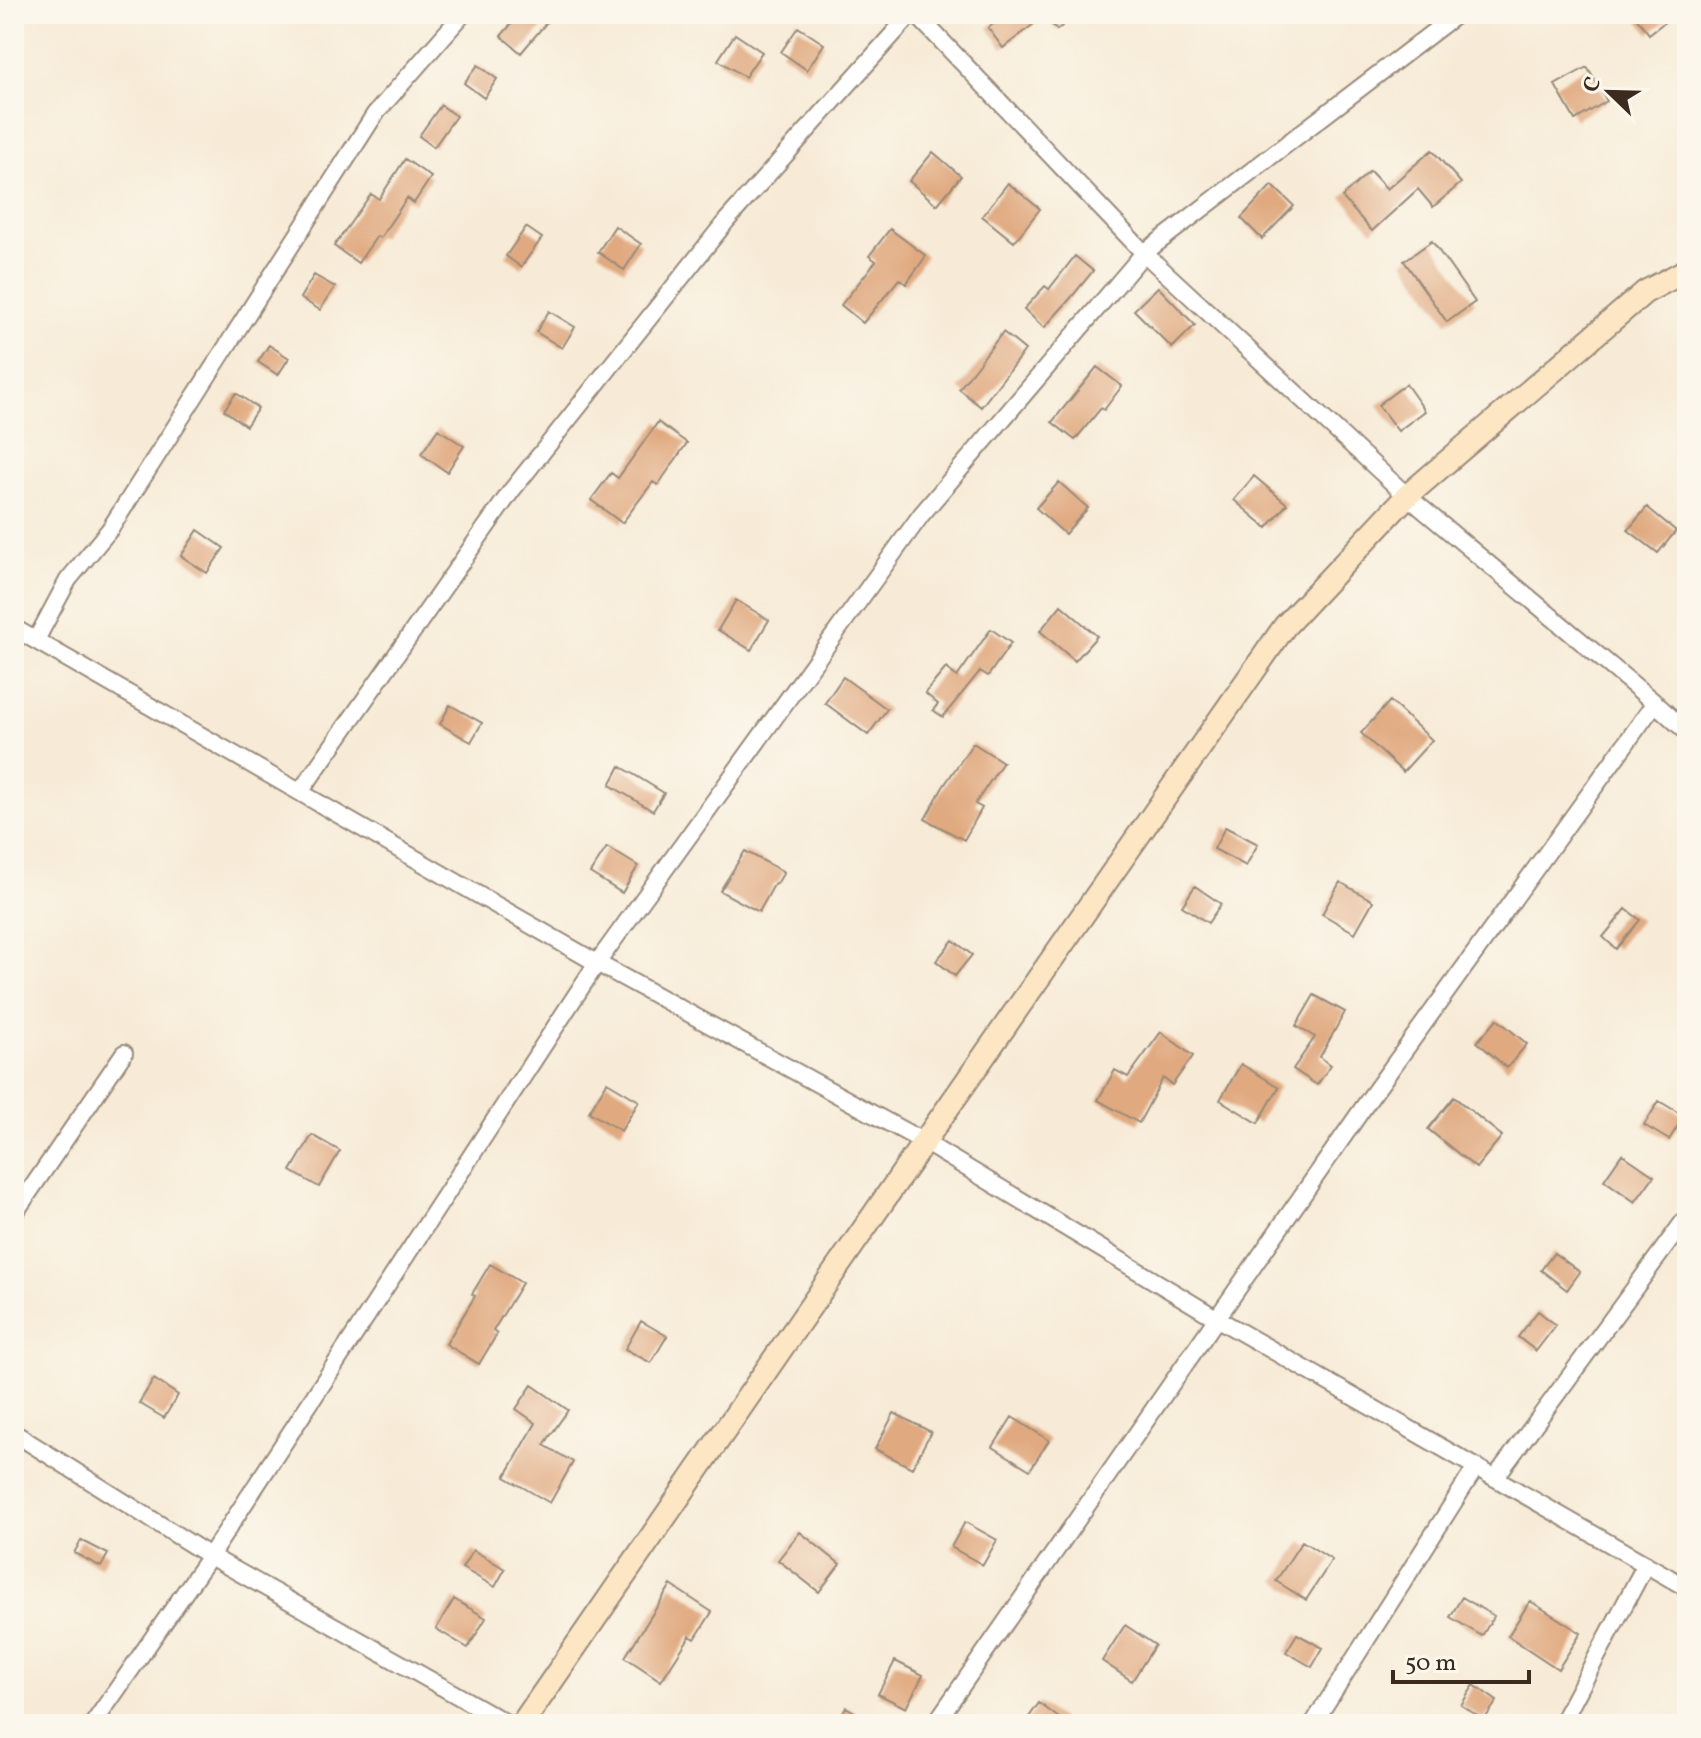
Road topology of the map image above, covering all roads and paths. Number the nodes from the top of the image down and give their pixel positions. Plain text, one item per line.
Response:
1 (463, 14) edge
2 (914, 14) edge
3 (1457, 14) edge
4 (1144, 253) junction
5 (1687, 270) edge
6 (1407, 496) junction
7 (14, 628) edge
8 (36, 640) junction
9 (1655, 703) junction
10 (1687, 732) edge
11 (300, 792) junction
12 (597, 963) junction
13 (124, 1053) dead end
14 (924, 1142) junction
15 (14, 1214) edge
16 (1687, 1217) edge
17 (1216, 1318) junction
18 (14, 1433) edge
19 (1476, 1467) junction
20 (1495, 1478) junction
21 (210, 1556) junction
22 (1646, 1564) junction
23 (1687, 1588) edge
24 (531, 1721) edge
25 (93, 1724) edge
26 (508, 1724) edge
27 (935, 1724) edge
28 (1313, 1724) edge
29 (1561, 1724) edge

1 - 8 street
2 - 4 street
2 - 11 street
3 - 4 street
4 - 6 street
4 - 12 street
5 - 6 street
6 - 9 street
6 - 14 street
7 - 8 street
8 - 11 street
9 - 10 street
9 - 17 street
11 - 12 street
12 - 14 street
12 - 21 street
13 - 15 street
14 - 17 street
14 - 24 street
16 - 20 street
17 - 19 street
17 - 27 street
18 - 21 street
19 - 20 street
19 - 28 street
20 - 22 street
21 - 25 street
21 - 26 street
22 - 23 street
22 - 29 street

